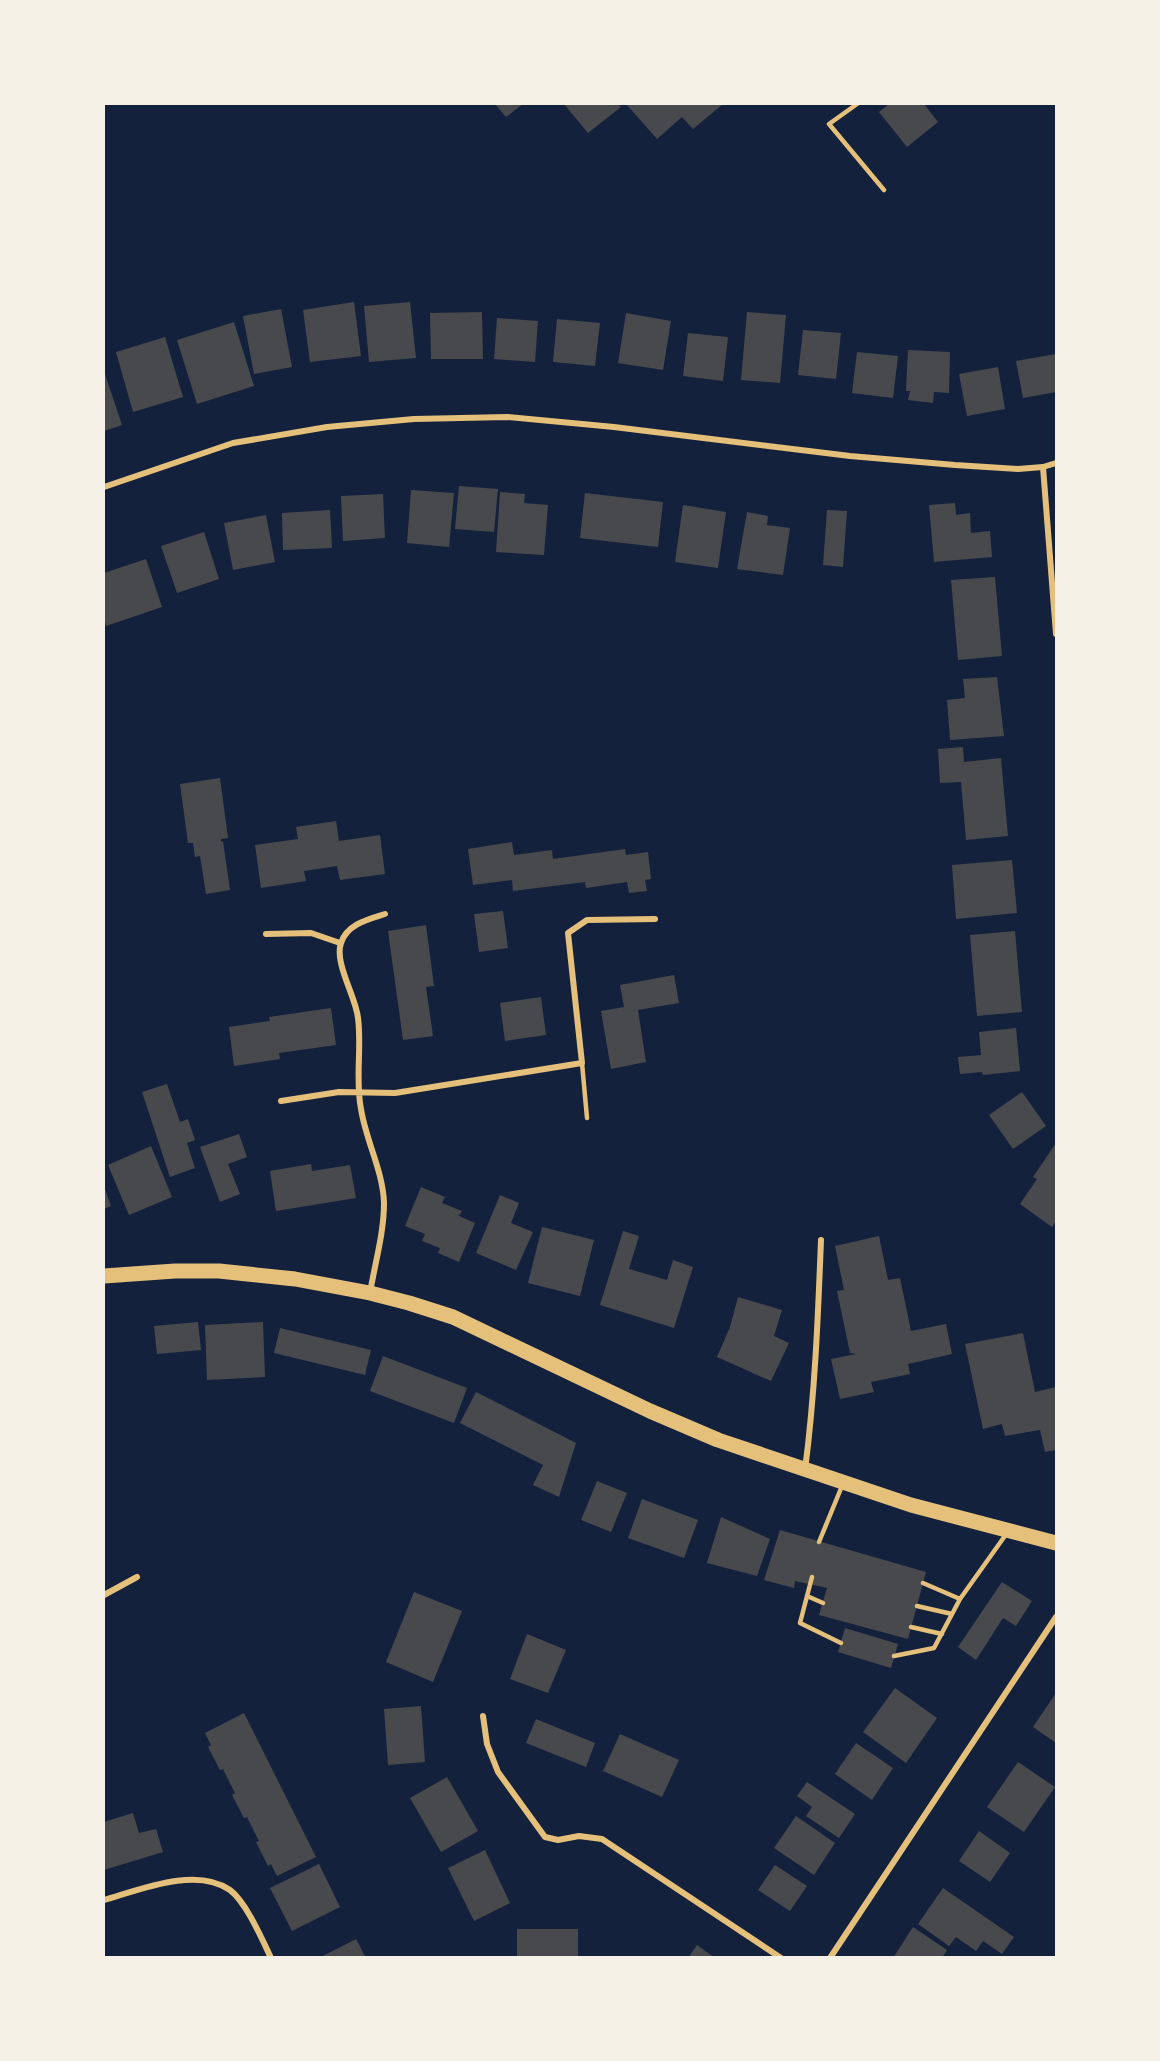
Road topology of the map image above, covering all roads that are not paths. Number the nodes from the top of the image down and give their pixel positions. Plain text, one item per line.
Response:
1 (857, 104) edge
2 (884, 190) dead end
3 (1056, 463) edge
4 (1044, 467) junction
5 (104, 487) edge
6 (1056, 634) edge
7 (385, 915) dead end
8 (655, 919) dead end
9 (266, 934) dead end
10 (340, 943) junction
11 (582, 1063) junction
12 (360, 1092) junction
13 (281, 1101) dead end
14 (587, 1118) dead end
15 (820, 1240) dead end
16 (104, 1276) edge
17 (370, 1293) junction
18 (805, 1470) junction
19 (844, 1482) junction
20 (1008, 1531) junction
21 (819, 1542) dead end
22 (1056, 1543) edge
23 (137, 1577) dead end
24 (812, 1577) dead end
25 (923, 1583) dead end
26 (104, 1596) edge
27 (807, 1596) junction
28 (960, 1599) junction
29 (823, 1603) dead end
30 (917, 1606) dead end
31 (952, 1614) junction
32 (1056, 1617) edge
33 (911, 1627) dead end
34 (942, 1634) junction
35 (841, 1643) dead end
36 (894, 1656) dead end
37 (483, 1716) dead end
38 (104, 1900) edge
39 (272, 1958) edge
40 (782, 1958) edge
41 (830, 1958) edge

1 - 2 lane
3 - 4 street
4 - 5 street
4 - 6 street
7 - 10 street
8 - 11 street
9 - 10 street
10 - 12 street
11 - 12 street
11 - 14 lane
12 - 13 street
12 - 17 street
15 - 18 street
16 - 17 main road
17 - 18 main road
18 - 19 main road
19 - 20 main road
19 - 21 lane
20 - 22 main road
20 - 28 lane
23 - 26 street
24 - 27 lane
25 - 28 lane
27 - 29 lane
27 - 35 lane
28 - 31 lane
30 - 31 lane
31 - 34 lane
32 - 41 street
33 - 34 lane
34 - 36 lane
37 - 40 street
38 - 39 street

